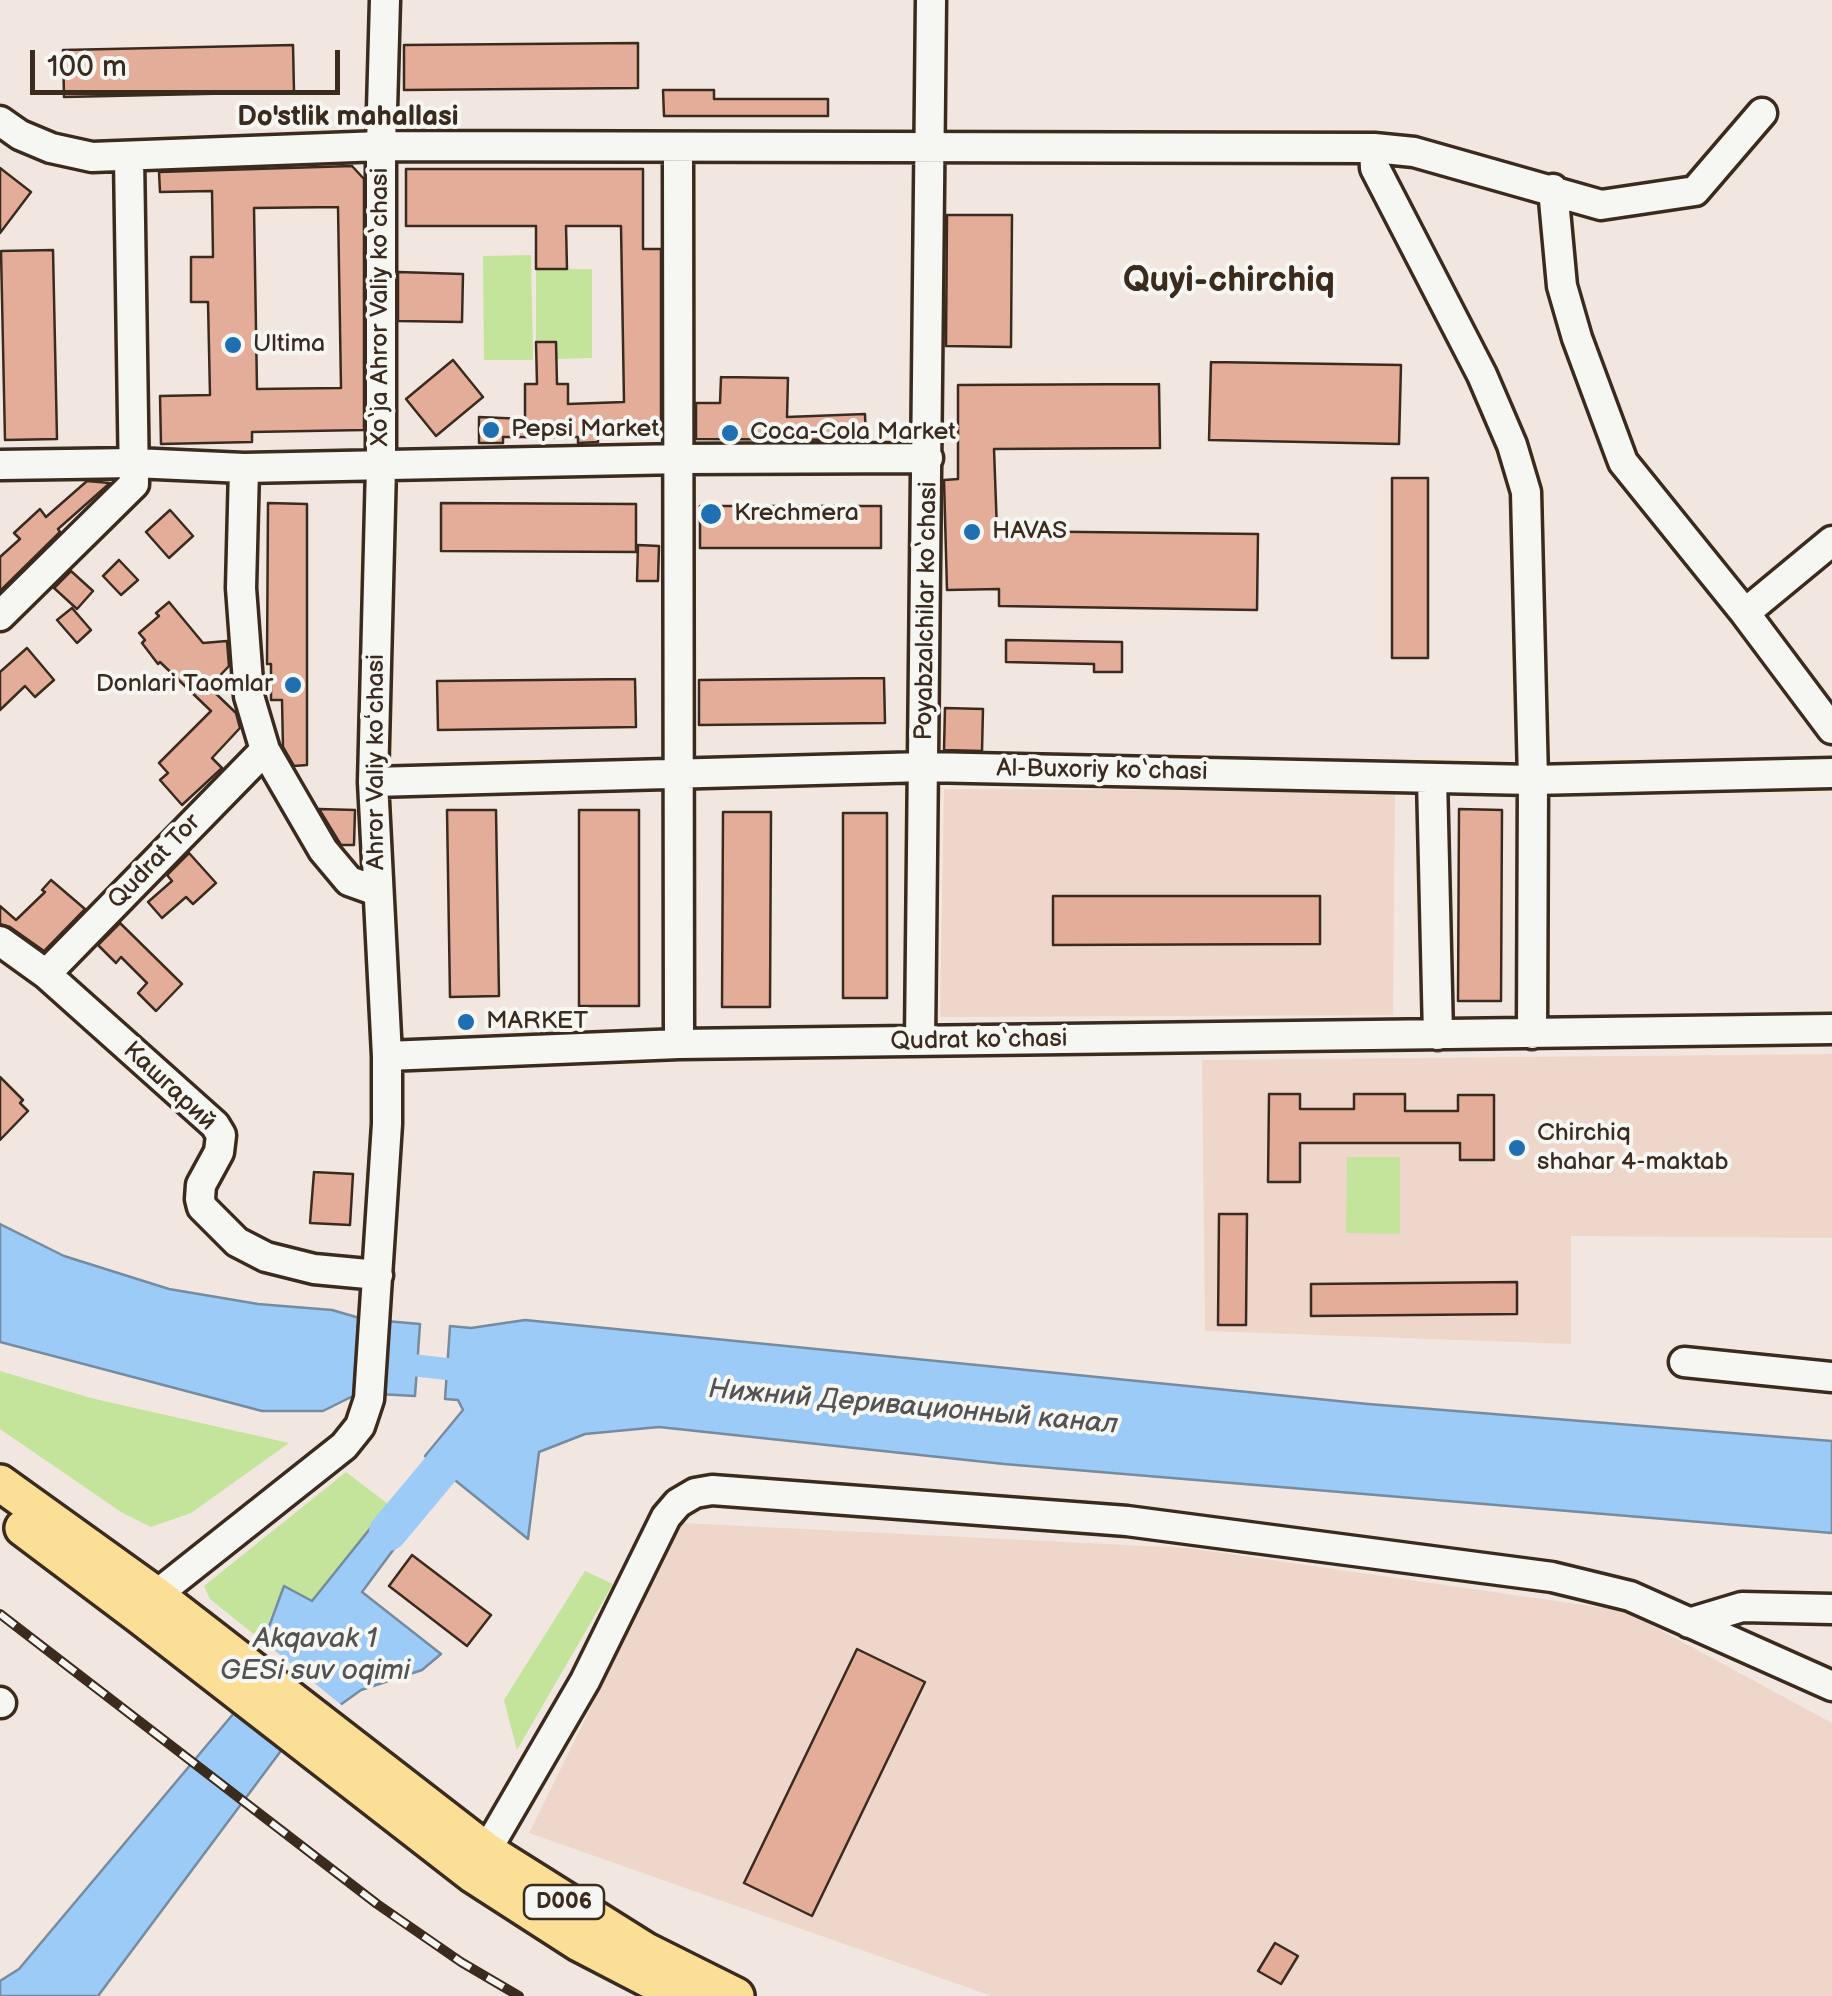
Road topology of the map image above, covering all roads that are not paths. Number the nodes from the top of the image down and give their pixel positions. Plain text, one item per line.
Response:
1 (385, 0) edge
2 (931, 0) edge
3 (1762, 113) dead end
4 (0, 121) edge
5 (930, 145) junction
6 (381, 146) junction
7 (678, 148) junction
8 (1374, 148) junction
9 (128, 157) junction
10 (1553, 190) junction
11 (928, 458) junction
12 (681, 459) junction
13 (134, 463) junction
14 (0, 464) edge
15 (244, 468) junction
16 (381, 468) junction
17 (1832, 541) edge
18 (1745, 613) junction
19 (0, 616) edge
20 (1832, 728) edge
21 (264, 750) junction
22 (925, 767) junction
23 (1832, 773) edge
24 (680, 774) junction
25 (1432, 778) junction
26 (1533, 780) junction
27 (373, 782) junction
28 (377, 891) junction
29 (0, 941) edge
30 (46, 974) junction
31 (1832, 1029) edge
32 (1532, 1034) junction
33 (1438, 1035) junction
34 (920, 1042) junction
35 (679, 1044) junction
36 (387, 1056) junction
37 (378, 1274) junction
38 (1684, 1362) dead end
39 (1832, 1377) edge
40 (0, 1483) edge
41 (0, 1512) edge
42 (148, 1605) junction
43 (1832, 1609) edge
44 (1689, 1623) junction
45 (1832, 1686) edge
46 (480, 1862) junction
47 (681, 1996) edge
48 (736, 1996) edge

1 - 6 street, Xo‘ja Ahror Valiy ko‘chasi
2 - 5 street, Poyabzalchilar ko‘chasi
3 - 10 street
4 - 9 street
5 - 7 street
5 - 8 street
5 - 11 street, Poyabzalchilar ko‘chasi
6 - 7 street
6 - 9 street
6 - 16 street, Xo‘ja Ahror Valiy ko‘chasi
7 - 12 street
8 - 10 street
8 - 26 street
9 - 13 street
10 - 18 street
11 - 12 street, Xo‘ja Ahror Valiy ko‘chasi
11 - 22 street, Poyabzalchilar ko‘chasi
12 - 16 street, Xo‘ja Ahror Valiy ko‘chasi
12 - 24 street
13 - 14 street, Xo‘ja Ahror Valiy ko‘chasi
13 - 15 street, Xo‘ja Ahror Valiy ko‘chasi
13 - 19 street
15 - 16 street, Xo‘ja Ahror Valiy ko‘chasi
15 - 21 street
16 - 27 street, Ahror Valiy koʻchasi
17 - 18 street
18 - 20 street
21 - 28 street
21 - 30 street, Qudrat Tor
22 - 24 street, Al-Buxoriy ko‘chasi
22 - 25 street, Al-Buxoriy ko‘chasi
22 - 34 street, Poyabzalchilar ko‘chasi
23 - 26 street, Al-Buxoriy ko‘chasi
24 - 27 street, Al-Buxoriy ko‘chasi
24 - 35 street
25 - 26 street, Al-Buxoriy ko‘chasi
25 - 33 street
26 - 32 street
27 - 28 street, Ahror Valiy koʻchasi
28 - 36 street, Ahror Valiy koʻchasi
29 - 30 street, Кашгарий
30 - 37 street, Кашгарий
31 - 32 street, Qudrat ko‘chasi
32 - 33 street, Qudrat ko‘chasi
33 - 34 street, Qudrat ko‘chasi
34 - 35 street, Qudrat ko‘chasi
35 - 36 street, Qudrat ko‘chasi
36 - 37 street
37 - 42 street
38 - 39 street
40 - 42 main road
41 - 42 main road
42 - 46 main road, D006
43 - 44 street
44 - 45 street
44 - 46 street
46 - 47 main road, D006
46 - 48 main road, D006

